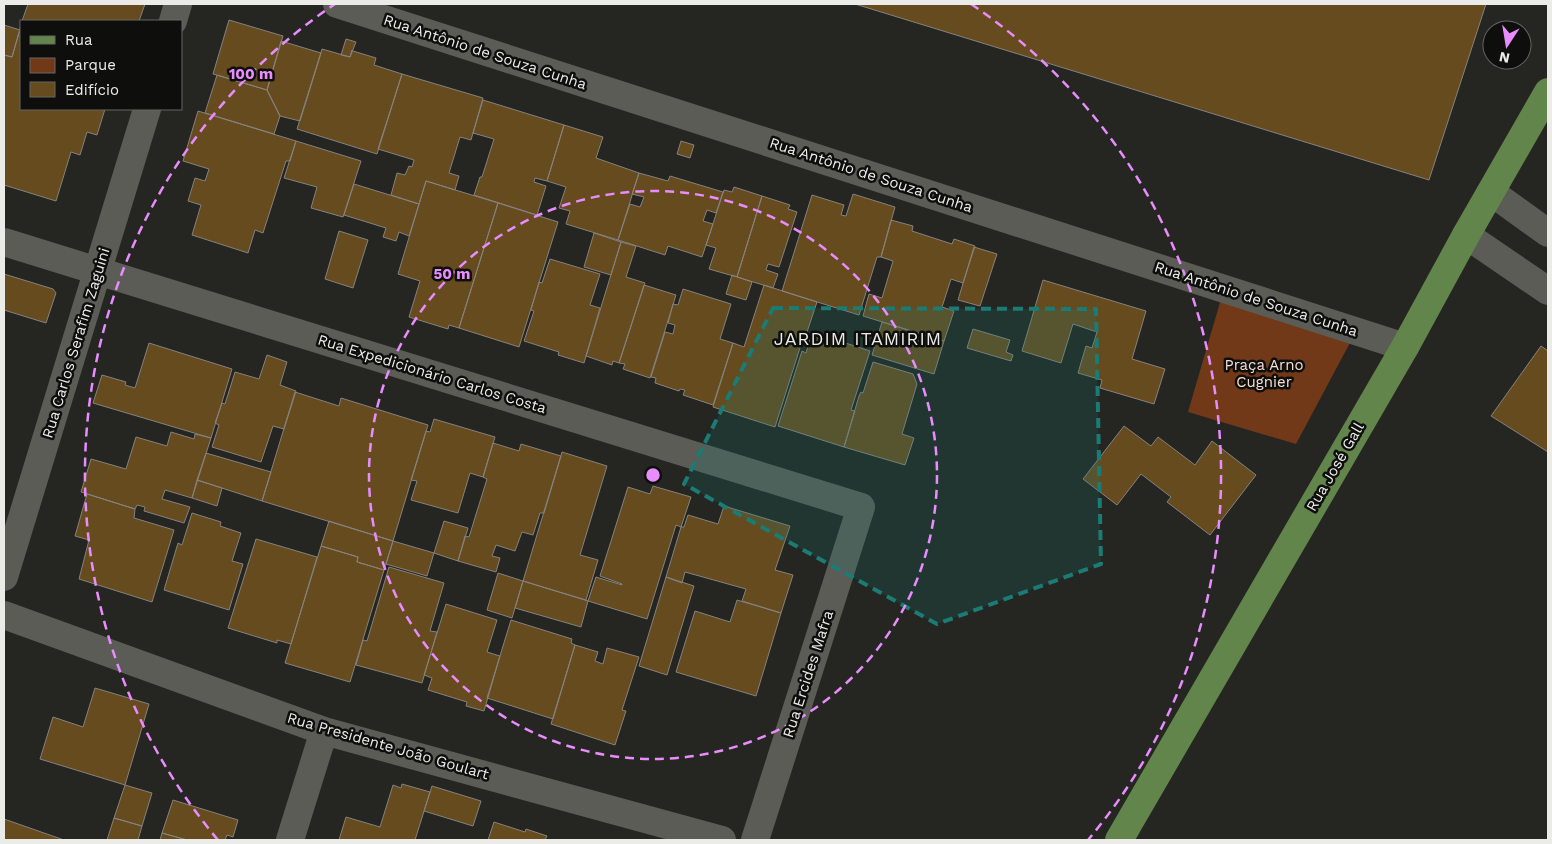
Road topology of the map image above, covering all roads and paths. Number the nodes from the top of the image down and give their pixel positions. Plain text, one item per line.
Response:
1 (178, 4) edge
2 (336, 4) edge
3 (173, 20) edge
4 (1548, 92) edge
5 (147, 110) edge
6 (1491, 192) junction
7 (1548, 233) edge
8 (1466, 235) junction
9 (4, 242) edge
10 (98, 271) junction
11 (1548, 291) edge
12 (1405, 347) junction
13 (860, 507) joint
14 (4, 577) edge
15 (4, 615) edge
16 (324, 731) junction
17 (290, 840) edge
18 (722, 840) edge
19 (755, 840) edge
20 (1118, 840) edge

1 - 3 street
2 - 12 street, Rua Antônio de Souza Cunha
4 - 6 main road, Rua José Gall
5 - 10 street, Rua Carlos Serafim Zaguini
6 - 7 street
6 - 8 main road, Rua José Gall
8 - 11 street
8 - 12 main road, Rua José Gall
9 - 10 street, Rua Expedicionário Carlos Costa
10 - 13 street, Rua Expedicionário Carlos Costa
10 - 14 street, Rua Carlos Serafim Zaguini
12 - 20 main road, Rua José Gall
13 - 19 street, Rua Ercides Mafra
15 - 16 street, Rua Presidente João Goulart
16 - 17 street
16 - 18 street, Rua Presidente João Goulart

